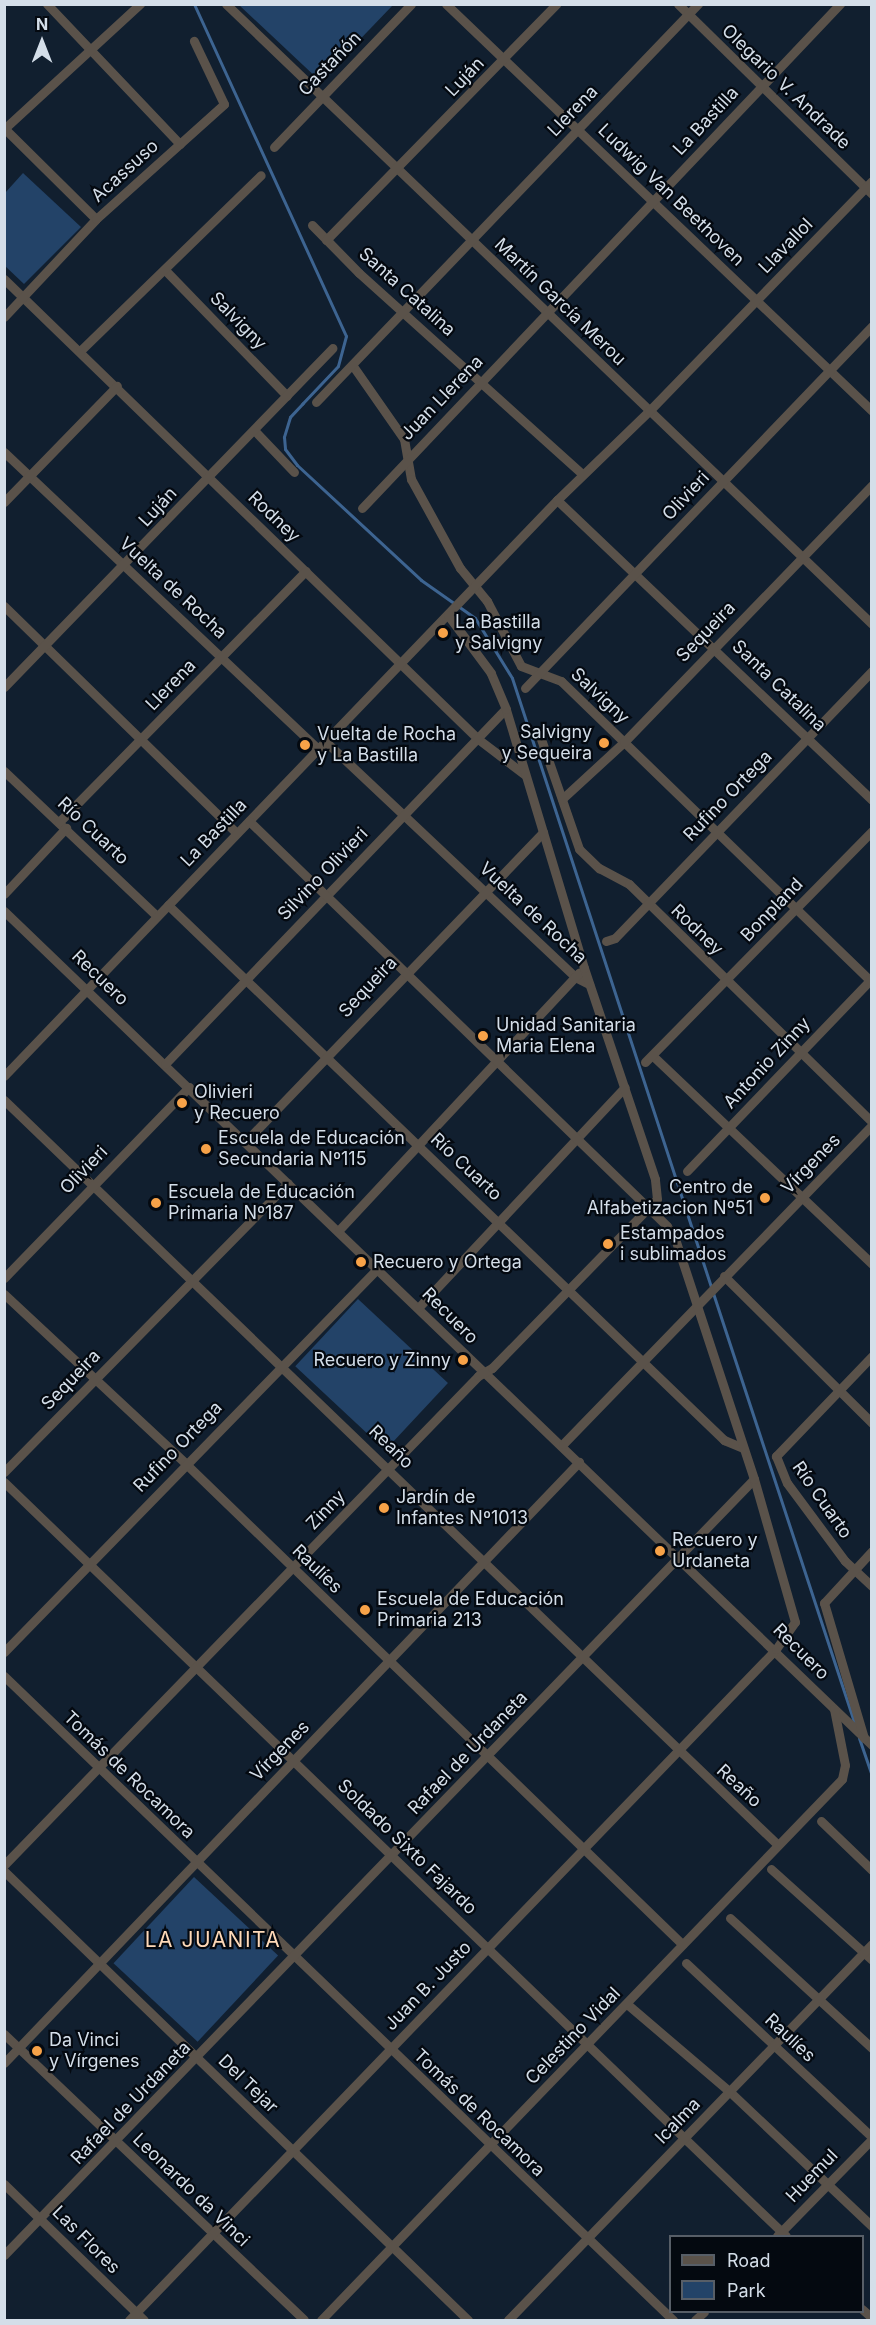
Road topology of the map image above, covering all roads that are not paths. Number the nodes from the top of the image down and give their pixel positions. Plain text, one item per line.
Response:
1 (47, 4) edge
2 (140, 4) edge
3 (226, 4) edge
4 (411, 4) edge
5 (446, 4) edge
6 (556, 4) edge
7 (678, 4) edge
8 (698, 4) edge
9 (840, 4) edge
10 (688, 15) junction
11 (194, 41) dead end
12 (88, 51) junction
13 (504, 60) junction
14 (761, 87) junction
15 (322, 98) junction
16 (5, 128) edge
17 (578, 129) junction
18 (180, 144) junction
19 (274, 147) dead end
20 (396, 171) junction
21 (261, 175) dead end
22 (869, 187) edge
23 (654, 200) junction
24 (96, 219) junction
25 (312, 225) dead end
26 (326, 240) junction
27 (472, 240) junction
28 (165, 270) junction
29 (4, 279) edge
30 (23, 298) junction
31 (756, 300) junction
32 (402, 312) junction
33 (548, 312) junction
34 (4, 317) edge
35 (872, 326) edge
36 (333, 348) dead end
37 (80, 351) junction
38 (353, 366) junction
39 (829, 370) junction
40 (482, 381) junction
41 (117, 386) junction
42 (287, 396) junction
43 (316, 402) dead end
44 (649, 411) junction
45 (872, 411) edge
46 (254, 430) junction
47 (4, 452) edge
48 (410, 456) junction
49 (294, 472) dead end
50 (582, 474) junction
51 (30, 476) junction
52 (209, 476) junction
53 (723, 481) junction
54 (872, 485) edge
55 (556, 500) junction
56 (4, 502) edge
57 (362, 508) dead end
58 (800, 557) junction
59 (125, 565) junction
60 (306, 571) junction
61 (636, 574) junction
62 (475, 584) junction
63 (4, 606) edge
64 (448, 615) junction
65 (872, 624) edge
66 (45, 645) junction
67 (715, 646) junction
68 (222, 656) junction
69 (401, 664) junction
70 (872, 671) edge
71 (541, 673) junction
72 (4, 687) edge
73 (525, 688) dead end
74 (506, 709) junction
75 (808, 738) junction
76 (478, 739) junction
77 (541, 739) dead end
78 (142, 740) junction
79 (624, 742) junction
80 (322, 745) junction
81 (4, 771) edge
82 (524, 774) junction
83 (562, 799) junction
84 (872, 800) edge
85 (405, 814) junction
86 (249, 821) junction
87 (62, 825) junction
88 (872, 831) edge
89 (543, 832) junction
90 (716, 832) junction
91 (237, 833) junction
92 (483, 890) junction
93 (4, 894) edge
94 (326, 896) junction
95 (648, 904) junction
96 (168, 905) junction
97 (797, 910) junction
98 (4, 911) edge
99 (157, 916) junction
100 (606, 941) dead end
101 (584, 968) junction
102 (405, 971) junction
103 (575, 977) junction
104 (244, 978) junction
105 (871, 980) edge
106 (726, 981) junction
107 (590, 984) junction
108 (89, 989) junction
109 (799, 1052) junction
110 (326, 1055) junction
111 (496, 1060) junction
112 (165, 1064) junction
113 (4, 1076) edge
114 (189, 1087) junction
115 (625, 1087) junction
116 (4, 1100) edge
117 (872, 1124) edge
118 (729, 1126) junction
119 (577, 1137) junction
120 (245, 1142) junction
121 (418, 1145) junction
122 (687, 1171) dead end
123 (288, 1183) junction
124 (91, 1185) junction
125 (802, 1197) junction
126 (650, 1208) junction
127 (498, 1220) junction
128 (339, 1230) junction
129 (872, 1264) edge
130 (378, 1268) junction
131 (724, 1276) junction
132 (4, 1278) edge
133 (192, 1278) junction
134 (569, 1291) junction
135 (4, 1294) edge
136 (696, 1304) junction
137 (419, 1307) junction
138 (872, 1356) edge
139 (643, 1362) junction
140 (281, 1365) junction
141 (485, 1372) junction
142 (97, 1378) junction
143 (838, 1391) junction
144 (872, 1423) edge
145 (563, 1444) junction
146 (743, 1448) junction
147 (185, 1462) junction
148 (579, 1462) junction
149 (389, 1468) junction
150 (4, 1472) edge
151 (754, 1479) junction
152 (4, 1482) edge
153 (872, 1551) edge
154 (679, 1558) junction
155 (485, 1562) junction
156 (90, 1565) junction
157 (292, 1568) junction
158 (854, 1570) junction
159 (872, 1586) edge
160 (776, 1649) junction
161 (4, 1652) edge
162 (582, 1659) junction
163 (388, 1662) junction
164 (197, 1667) junction
165 (4, 1676) edge
166 (834, 1708) junction
167 (868, 1741) edge
168 (677, 1750) junction
169 (486, 1757) junction
170 (293, 1761) junction
171 (99, 1768) junction
172 (821, 1821) dead end
173 (778, 1845) junction
174 (584, 1848) junction
175 (391, 1856) junction
176 (196, 1862) junction
177 (4, 1865) edge
178 (771, 1869) dead end
179 (872, 1870) edge
180 (4, 1871) edge
181 (729, 1917) dead end
182 (682, 1944) junction
183 (872, 1944) edge
184 (488, 1948) junction
185 (863, 1953) junction
186 (295, 1958) junction
187 (872, 1960) edge
188 (99, 1962) junction
189 (686, 1963) dead end
190 (818, 1999) junction
191 (627, 2004) junction
192 (4, 2034) edge
193 (588, 2044) junction
194 (774, 2045) junction
195 (19, 2048) junction
196 (872, 2048) edge
197 (389, 2049) junction
198 (198, 2058) junction
199 (4, 2063) edge
200 (729, 2091) junction
201 (685, 2137) junction
202 (872, 2138) edge
203 (116, 2141) junction
204 (489, 2146) junction
205 (292, 2150) junction
206 (4, 2184) edge
207 (828, 2184) junction
208 (41, 2218) junction
209 (872, 2226) edge
210 (214, 2235) junction
211 (782, 2235) edge
212 (586, 2239) junction
213 (392, 2247) junction
214 (4, 2256) edge
215 (132, 2317) edge
216 (144, 2320) edge
217 (304, 2320) edge
218 (321, 2320) edge
219 (468, 2320) edge
220 (508, 2320) edge
221 (673, 2320) edge

1 - 12 street
2 - 12 street
3 - 15 street, Martín García Merou
4 - 15 street, Castañón
5 - 13 street, Ludwig Van Beethoven
6 - 13 street, Luján
7 - 10 street, Olegario V. Andrade
8 - 10 street, Llerena
9 - 14 street, La Bastilla
10 - 14 street, Olegario V. Andrade
10 - 17 street, Llerena
11 - 18 street, Acassuso
12 - 16 street
12 - 18 street
13 - 17 street, Ludwig Van Beethoven
13 - 20 street, Luján
14 - 22 street, Olegario V. Andrade
14 - 23 street, La Bastilla
15 - 19 street, Castañón
15 - 20 street, Martín García Merou
16 - 24 street
17 - 23 street, Ludwig Van Beethoven
17 - 27 street, Llerena
18 - 24 street, Acassuso
20 - 26 street, Luján
20 - 27 street, Martín García Merou
21 - 28 street
22 - 31 street, Llavallol
23 - 31 street, Ludwig Van Beethoven
23 - 33 street, La Bastilla
24 - 30 street, Acassuso
25 - 26 street, Santa Catalina
26 - 32 street, Santa Catalina
27 - 32 street
27 - 33 street, Martín García Merou
28 - 37 street
28 - 42 street, Salvigny
29 - 30 street, Rodney
30 - 34 street, Acassuso
30 - 37 street, Rodney
31 - 39 street, Ludwig Van Beethoven
31 - 44 street, Llavallol
32 - 38 street
32 - 40 street, Santa Catalina
33 - 40 street, Juan Llerena
33 - 44 street, Martín García Merou
35 - 39 street, Olivieri
36 - 42 street, Luján
37 - 41 street, Rodney
38 - 43 street
38 - 48 street, Salvigny
39 - 45 street, Ludwig Van Beethoven
39 - 53 street, Olivieri
40 - 48 street, Juan Llerena
40 - 50 street, Santa Catalina
41 - 51 street
41 - 52 street, Rodney
42 - 46 street, Luján
44 - 50 street
44 - 53 street, Martín García Merou
46 - 49 street
46 - 52 street, Luján
47 - 51 street, Vuelta de Rocha
48 - 57 street, Juan Llerena
48 - 62 street, Salvigny
50 - 55 street
51 - 56 street
51 - 59 street, Vuelta de Rocha
52 - 59 street, Luján
52 - 60 street, Rodney
53 - 58 street, Martín García Merou
53 - 61 street, Olivieri
54 - 58 street, Sequeira
55 - 61 street, Santa Catalina
55 - 62 street
58 - 65 street, Martín García Merou
58 - 67 street, Sequeira
59 - 66 street, Luján
59 - 68 street, Vuelta de Rocha
60 - 68 street, Llerena
60 - 69 street, Rodney
61 - 67 street, Santa Catalina
61 - 71 street, Olivieri
62 - 64 street, La Bastilla
62 - 71 street, Salvigny
63 - 66 street
64 - 69 street, La Bastilla
64 - 74 street
66 - 72 street, Luján
66 - 78 street
67 - 75 street, Santa Catalina
67 - 79 street, Sequeira
68 - 78 street, Llerena
68 - 80 street, Vuelta de Rocha
69 - 76 street, Rodney
69 - 80 street, La Bastilla
70 - 75 street, Rufino Ortega
71 - 73 street, Olivieri
71 - 79 street, Salvigny
74 - 76 street, Silvino Olivieri
74 - 82 street
75 - 84 street, Santa Catalina
75 - 90 street, Rufino Ortega
76 - 82 street, Rodney
76 - 85 street, Silvino Olivieri
77 - 83 street, Rodney
78 - 87 street, Llerena
78 - 91 street
79 - 83 street, Sequeira
79 - 90 street, Salvigny
80 - 85 street, Vuelta de Rocha
80 - 86 street, La Bastilla
81 - 87 street, Río Cuarto
82 - 89 street
83 - 95 street, Rodney
85 - 92 street, Vuelta de Rocha
85 - 94 street, Silvino Olivieri
86 - 91 street, La Bastilla
86 - 94 street, Juan B. Justo
87 - 93 street, Llerena
87 - 99 street, Río Cuarto
88 - 97 street, Bonpland
89 - 92 street, Sequeira
89 - 101 street
90 - 95 street, Rufino Ortega
90 - 97 street, Salvigny
91 - 96 street, La Bastilla
92 - 102 street, Sequeira
92 - 103 street, Vuelta de Rocha
94 - 102 street, Juan B. Justo
94 - 104 street, Silvino Olivieri
95 - 100 street, Rufino Ortega
95 - 106 street, Rodney
96 - 99 street, La Bastilla
96 - 104 street, Río Cuarto
97 - 105 street, Salvigny
97 - 106 street, Bonpland
98 - 108 street, Recuero
99 - 108 street, La Bastilla
101 - 103 street
101 - 107 street
102 - 110 street, Sequeira
102 - 111 street, Juan B. Justo
103 - 107 street, Vuelta de Rocha
103 - 111 street
104 - 110 street, Río Cuarto
104 - 112 street, Silvino Olivieri
105 - 109 street, Antonio Zinny
106 - 109 street, Rodney
106 - 118 street, Bonpland
107 - 115 street
108 - 112 street, Recuero
108 - 113 street, La Bastilla
109 - 117 street, Rodney
109 - 118 street, Antonio Zinny
110 - 120 street, Sequeira
110 - 121 street, Río Cuarto
111 - 119 street, Juan B. Justo
111 - 121 street
112 - 114 street, Recuero
114 - 120 street, Recuero
114 - 124 street, Olivieri
115 - 119 street
115 - 126 street
116 - 124 street, Reaño
117 - 125 street, Vírgenes
118 - 122 street, Antonio Zinny
118 - 125 street
119 - 126 street, Juan B. Justo
119 - 127 street
120 - 123 street, Recuero
121 - 127 street, Río Cuarto
121 - 128 street
123 - 128 street, Recuero
123 - 133 street, Sequeira
124 - 132 street, Olivieri
124 - 133 street, Reaño
125 - 129 street
125 - 131 street, Vírgenes
126 - 134 street, Zinny
126 - 136 street, Juan B. Justo
127 - 134 street, Río Cuarto
127 - 137 street
128 - 130 street, Recuero
130 - 137 street, Recuero
130 - 140 street, Rufino Ortega
131 - 136 street, Vírgenes
131 - 143 street
133 - 140 street, Reaño
133 - 142 street, Sequeira
134 - 139 street, Río Cuarto
134 - 141 street, Zinny
135 - 142 street, Raulíes
136 - 139 street
136 - 146 street, Juan B. Justo
137 - 141 street, Recuero
138 - 143 street
139 - 145 street
139 - 146 street, Río Cuarto
140 - 147 street, Rufino Ortega
140 - 149 street, Reaño
141 - 145 street, Recuero
141 - 149 street, Zinny
142 - 147 street, Raulíes
142 - 150 street, Sequeira
143 - 144 street
143 - 158 street, Río Cuarto
145 - 148 street, Recuero
146 - 151 street, Juan B. Justo
147 - 156 street, Rufino Ortega
147 - 157 street, Raulíes
148 - 154 street, Recuero
148 - 155 street, Vírgenes
149 - 155 street, Reaño
149 - 157 street, Zinny
151 - 154 street, Rafael de Urdaneta
151 - 160 street, Juan B. Justo
152 - 156 street, Soldado Sixto Fajardo
153 - 158 street
154 - 160 street, Recuero
154 - 162 street, Rafael de Urdaneta
155 - 162 street, Reaño
155 - 163 street, Vírgenes
156 - 161 street, Rufino Ortega
156 - 164 street, Soldado Sixto Fajardo
157 - 163 street, Raulíes
157 - 164 street, Zinny
158 - 159 street, Río Cuarto
158 - 167 street
160 - 166 street, Recuero
160 - 168 street, Juan B. Justo
162 - 168 street, Reaño
162 - 169 street, Rafael de Urdaneta
163 - 169 street, Raulíes
163 - 170 street, Vírgenes
164 - 170 street, Soldado Sixto Fajardo
164 - 171 street, Zinny
165 - 171 street, Tomás de Rocamora
166 - 167 street, Recuero
166 - 173 street, Celestino Vidal
168 - 173 street, Reaño
168 - 174 street, Juan B. Justo
169 - 174 street, Raulíes
169 - 175 street, Rafael de Urdaneta
170 - 175 street, Soldado Sixto Fajardo
170 - 176 street, Vírgenes
171 - 176 street, Tomás de Rocamora
171 - 177 street, Zinny
172 - 179 street
173 - 182 street, Celestino Vidal
174 - 182 street, Raulíes
174 - 184 street, Juan B. Justo
175 - 184 street, Soldado Sixto Fajardo
175 - 186 street, Rafael de Urdaneta
176 - 186 street, Tomás de Rocamora
176 - 188 street, Vírgenes
178 - 185 street
180 - 188 street, Del Tejar
181 - 190 street
182 - 191 street, Celestino Vidal
183 - 185 street, Icalma
184 - 193 street, Soldado Sixto Fajardo
184 - 197 street, Juan B. Justo
185 - 187 street
185 - 190 street, Icalma
186 - 197 street, Tomás de Rocamora
186 - 198 street, Rafael de Urdaneta
188 - 195 street, Vírgenes
188 - 198 street, Del Tejar
189 - 194 street, Raulíes
190 - 194 street, Icalma
190 - 196 street
191 - 193 street, Celestino Vidal
191 - 200 street
192 - 195 street, Leonardo da Vinci
193 - 201 street, Soldado Sixto Fajardo
193 - 204 street, Celestino Vidal
194 - 200 street, Icalma
194 - 202 street, Raulíes
195 - 199 street, Vírgenes
195 - 203 street, Leonardo da Vinci
197 - 204 street, Tomás de Rocamora
197 - 205 street, Juan B. Justo
198 - 203 street, Rafael de Urdaneta
198 - 205 street, Del Tejar
200 - 201 street, Icalma
200 - 207 street
201 - 211 street, Soldado Sixto Fajardo
201 - 212 street, Icalma
202 - 207 street, Huemul
203 - 208 street, Rafael de Urdaneta
203 - 210 street, Leonardo da Vinci
204 - 212 street, Tomás de Rocamora
204 - 213 street, Celestino Vidal
205 - 210 street, Juan B. Justo
205 - 213 street, Del Tejar
206 - 208 street, Las Flores
207 - 209 street
207 - 211 street, Huemul
208 - 214 street, Rafael de Urdaneta
208 - 215 street, Las Flores
210 - 215 street, Juan B. Justo
210 - 217 street, Leonardo da Vinci
212 - 220 street, Icalma
212 - 221 street, Tomás de Rocamora
213 - 218 street, Celestino Vidal
213 - 219 street, Del Tejar
215 - 216 street, Las Flores

